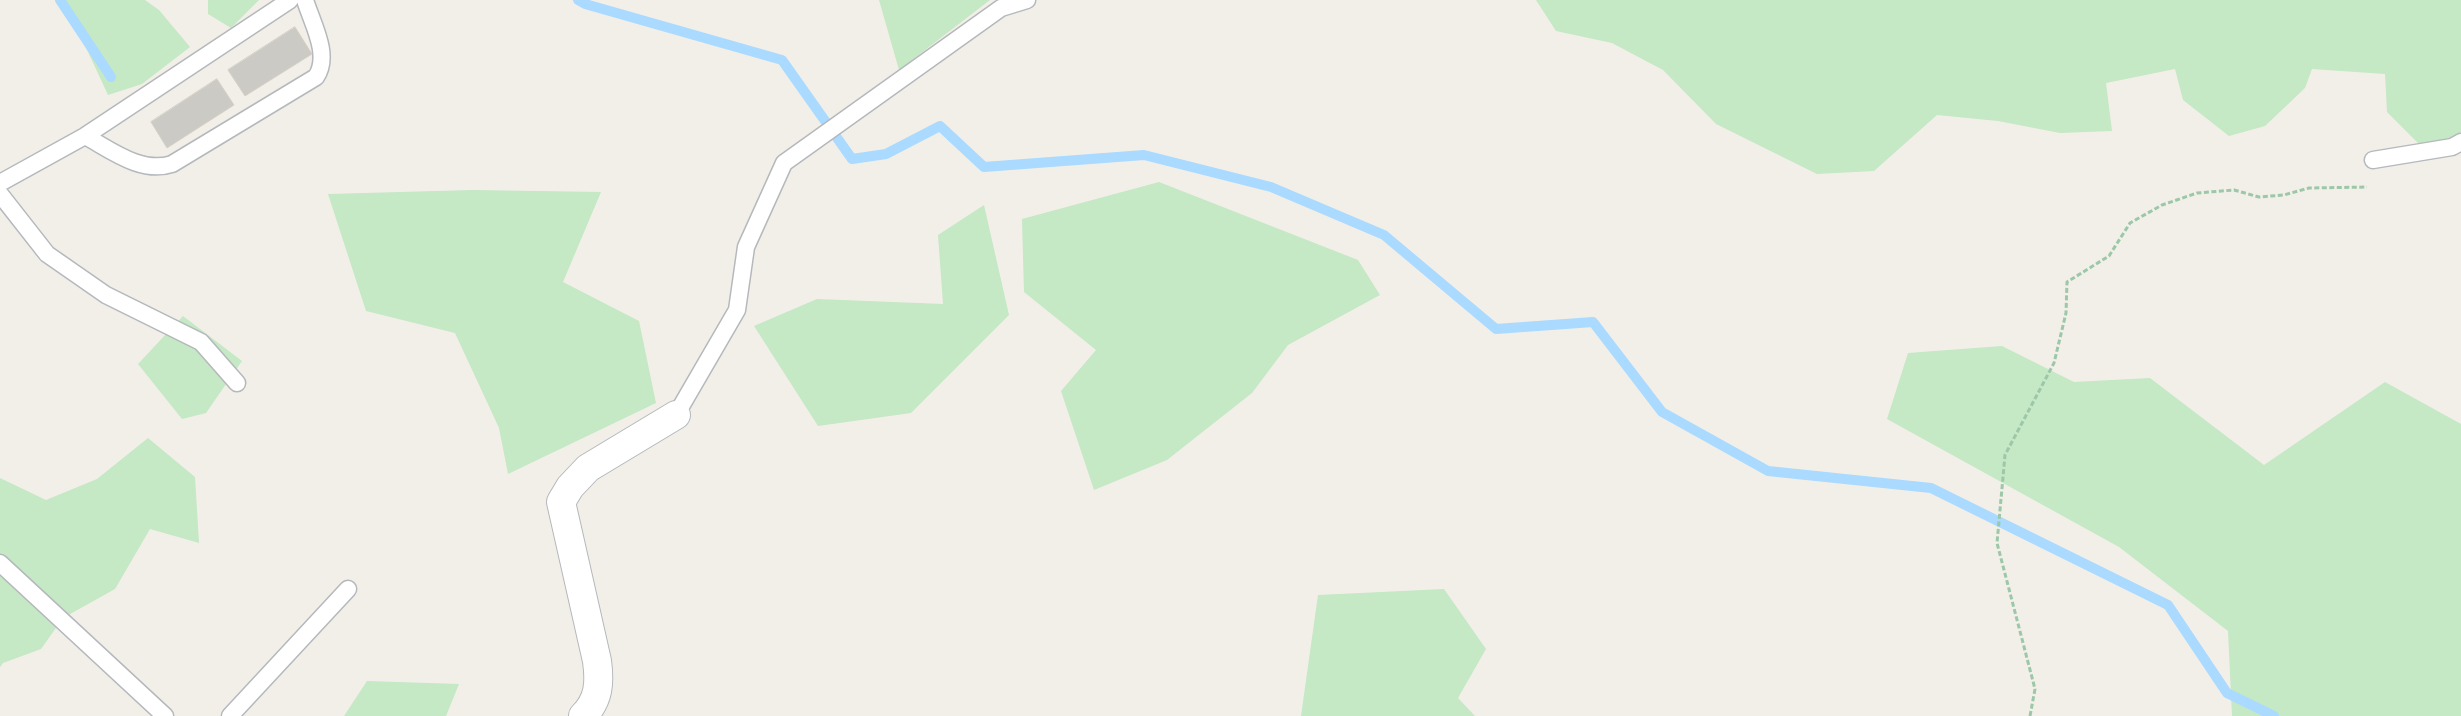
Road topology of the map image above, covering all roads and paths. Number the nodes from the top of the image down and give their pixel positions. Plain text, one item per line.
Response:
1 (290, 0) edge
2 (305, 0) edge
3 (1027, 0) edge
4 (85, 136) junction
5 (2461, 142) edge
6 (2374, 160) joint
7 (0, 183) edge
8 (0, 194) edge
9 (237, 384) dead end
10 (676, 415) joint
11 (0, 563) edge
12 (348, 589) dead end
13 (165, 716) edge
14 (230, 716) edge
15 (583, 716) edge
16 (2030, 716) edge

1 - 4 lane
2 - 4 lane
3 - 10 lane
4 - 7 lane
5 - 6 lane
6 - 16 path
8 - 9 lane
10 - 15 street
11 - 13 lane
12 - 14 lane

